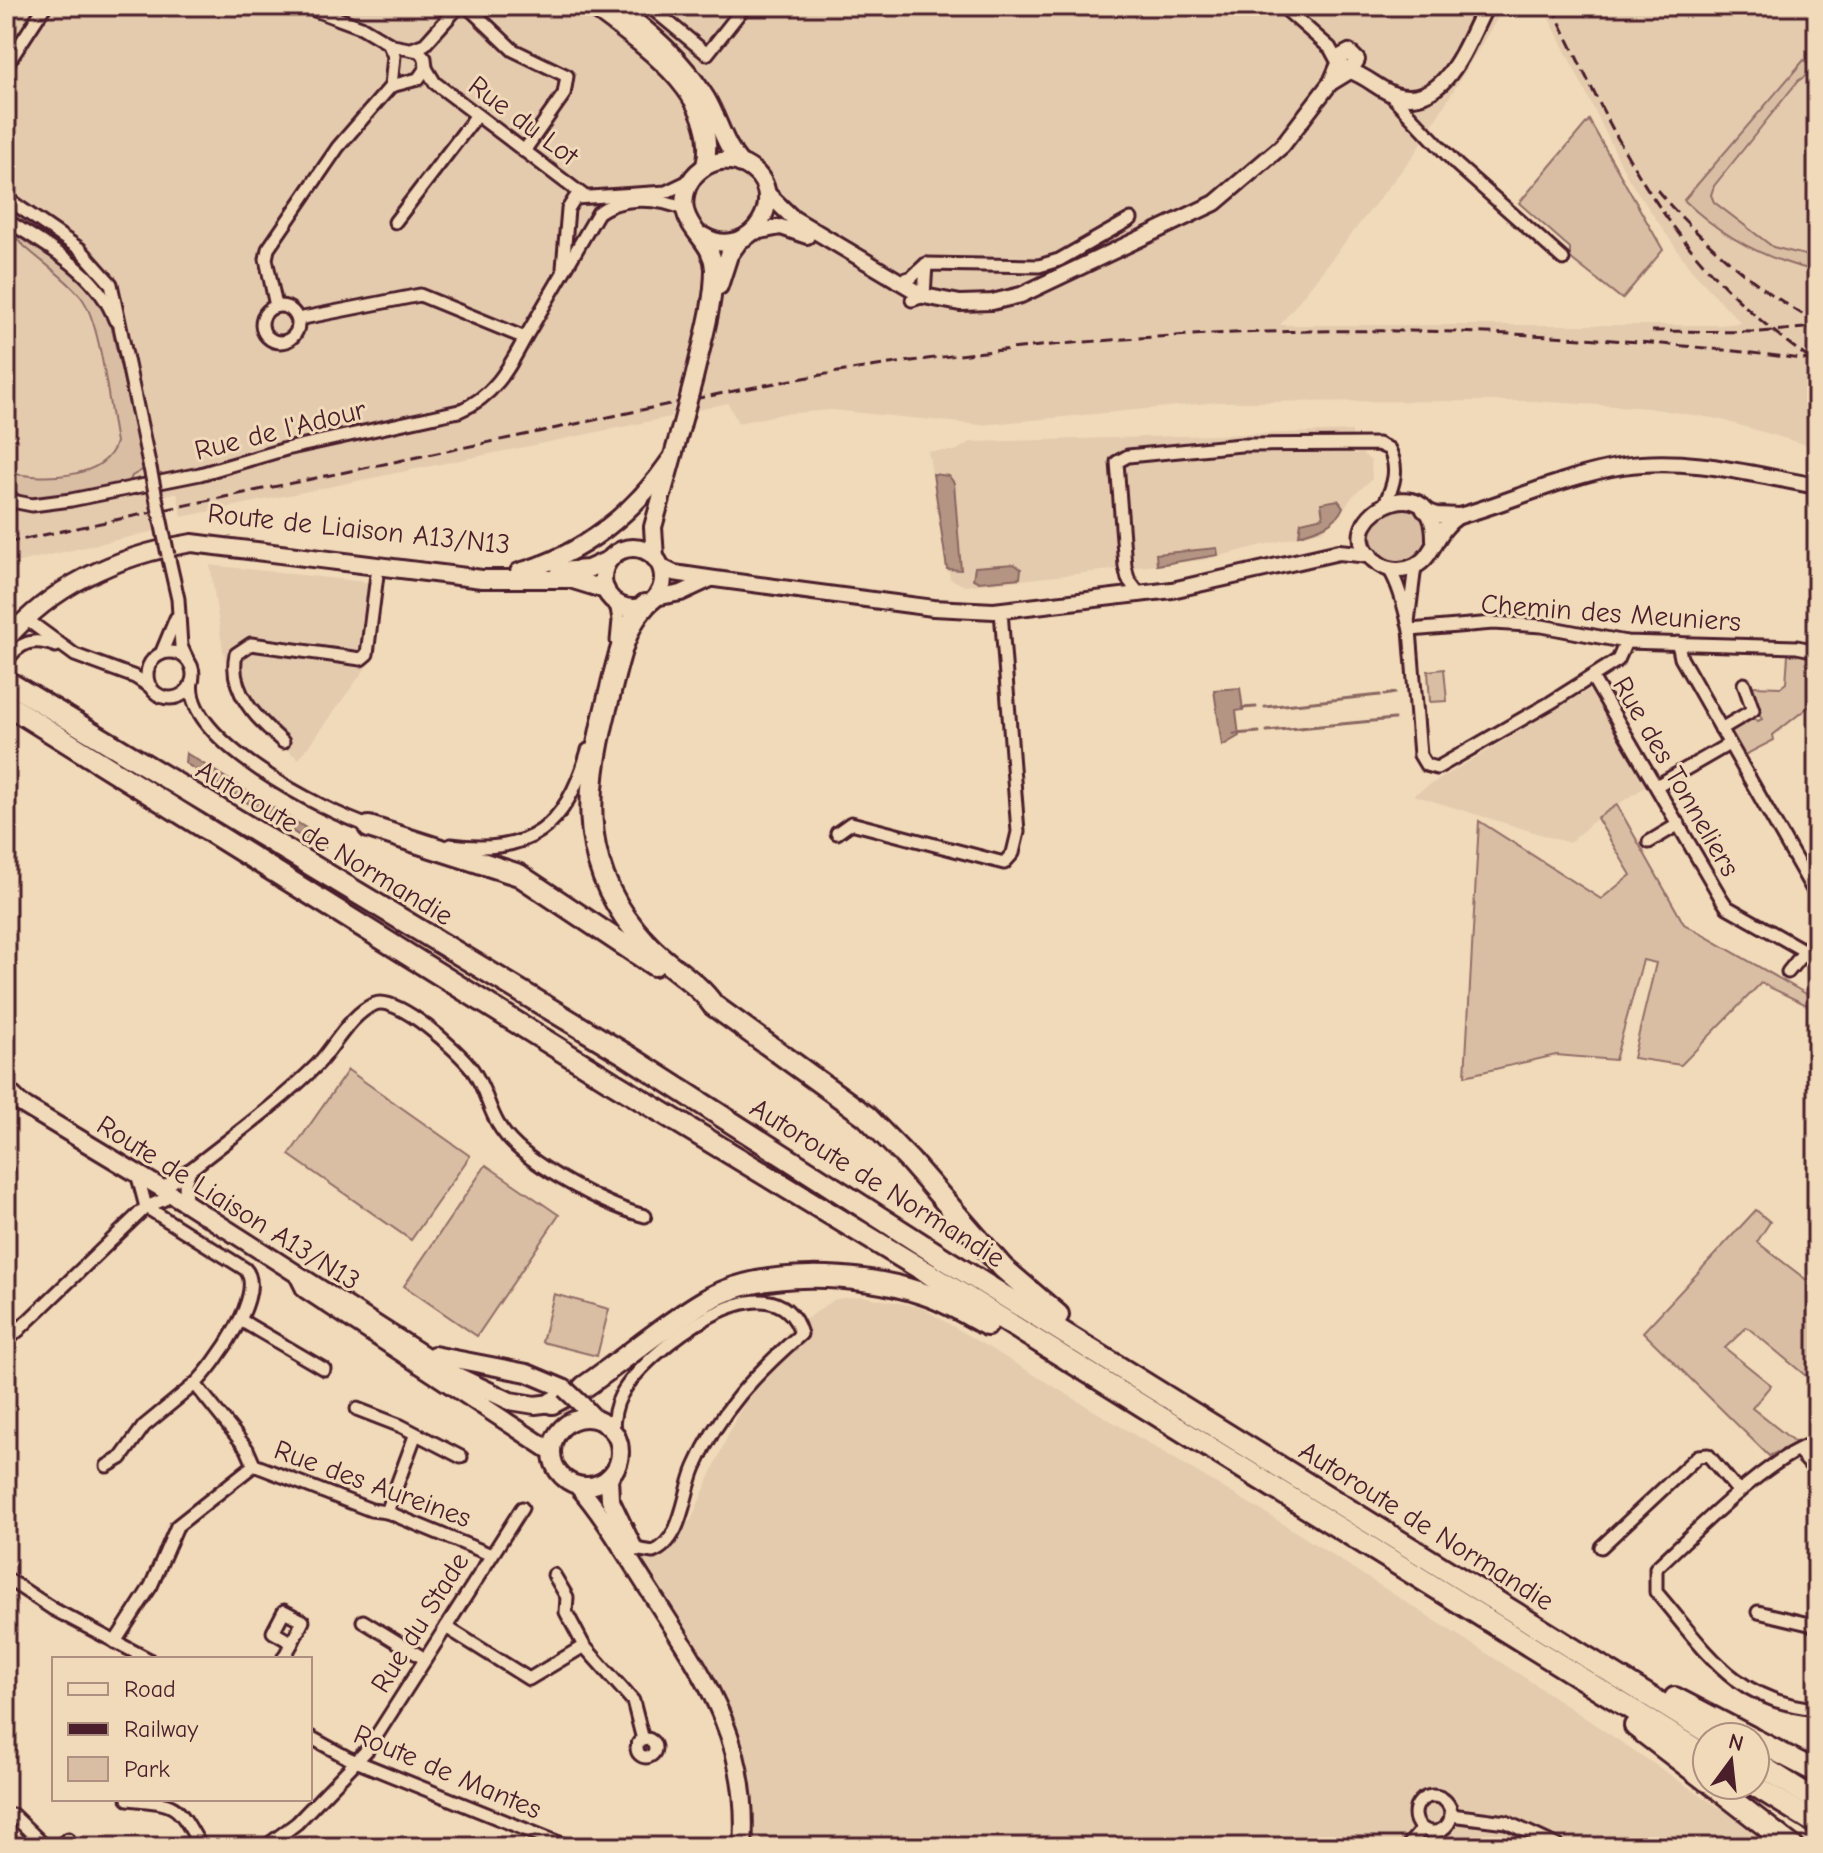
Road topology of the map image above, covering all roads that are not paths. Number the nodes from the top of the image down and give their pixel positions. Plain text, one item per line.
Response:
1 (45, 6) edge
2 (304, 6) edge
3 (459, 6) edge
4 (467, 6) edge
5 (591, 6) edge
6 (616, 6) edge
7 (649, 6) edge
8 (745, 6) edge
9 (1282, 6) edge
10 (1486, 6) edge
11 (429, 41) junction
12 (388, 43) junction
13 (409, 49) junction
14 (1344, 62) junction
15 (426, 63) junction
16 (6, 66) edge
17 (395, 66) junction
18 (412, 80) junction
19 (435, 83) junction
20 (391, 86) junction
21 (1388, 92) junction
22 (1413, 93) junction
23 (477, 115) junction
24 (1414, 119) junction
25 (524, 151) junction
26 (741, 164) junction
27 (705, 166) junction
28 (691, 180) junction
29 (564, 181) junction
30 (767, 193) junction
31 (587, 197) junction
32 (6, 198) edge
33 (568, 208) junction
34 (685, 210) junction
35 (594, 219) junction
36 (1131, 219) dead end
37 (6, 220) edge
38 (395, 222) dead end
39 (755, 232) junction
40 (703, 236) junction
41 (739, 241) junction
42 (1563, 259) dead end
43 (926, 264) junction
44 (561, 276) junction
45 (897, 282) junction
46 (918, 298) junction
47 (276, 306) junction
48 (298, 319) junction
49 (121, 336) junction
50 (525, 338) junction
51 (702, 341) junction
52 (671, 459) junction
53 (1395, 471) junction
54 (1817, 486) edge
55 (6, 490) edge
56 (661, 495) junction
57 (1385, 503) junction
58 (9, 506) edge
59 (1417, 506) junction
60 (1459, 516) junction
61 (1364, 529) junction
62 (1434, 540) junction
63 (626, 549) junction
64 (1339, 552) junction
65 (1370, 555) junction
66 (610, 559) junction
67 (658, 562) junction
68 (1125, 566) junction
69 (1415, 566) junction
70 (106, 567) junction
71 (378, 567) junction
72 (1389, 569) junction
73 (519, 572) junction
74 (715, 579) junction
75 (1140, 595) junction
76 (611, 596) junction
77 (1113, 598) junction
78 (650, 602) junction
79 (178, 606) junction
80 (1001, 611) junction
81 (26, 619) junction
82 (1409, 626) junction
83 (6, 640) edge
84 (1626, 642) junction
85 (1678, 643) junction
86 (64, 649) junction
87 (1817, 651) edge
88 (161, 654) junction
89 (187, 659) junction
90 (6, 662) edge
91 (150, 663) junction
92 (105, 667) junction
93 (1592, 677) junction
94 (6, 681) edge
95 (192, 681) junction
96 (1744, 684) dead end
97 (151, 688) junction
98 (6, 704) edge
99 (1721, 729) junction
100 (283, 742) dead end
101 (1729, 744) junction
102 (1658, 785) junction
103 (1679, 824) junction
104 (369, 827) junction
105 (837, 833) dead end
106 (1649, 842) dead end
107 (1817, 897) edge
108 (1817, 936) edge
109 (1803, 950) junction
110 (1788, 972) dead end
111 (713, 1005) junction
112 (6, 1089) edge
113 (13, 1102) edge
114 (190, 1170) junction
115 (137, 1173) junction
116 (166, 1190) junction
117 (186, 1203) junction
118 (146, 1207) junction
119 (645, 1216) dead end
120 (299, 1277) junction
121 (802, 1279) junction
122 (6, 1317) edge
123 (242, 1321) junction
124 (692, 1324) junction
125 (19, 1330) junction
126 (1071, 1336) junction
127 (6, 1342) edge
128 (410, 1345) junction
129 (1050, 1350) junction
130 (324, 1369) dead end
131 (195, 1384) junction
132 (569, 1396) junction
133 (357, 1409) dead end
134 (595, 1419) junction
135 (613, 1432) junction
136 (415, 1436) junction
137 (1817, 1442) edge
138 (551, 1451) junction
139 (1798, 1451) junction
140 (461, 1457) dead end
141 (254, 1465) junction
142 (107, 1466) dead end
143 (1817, 1472) edge
144 (609, 1477) junction
145 (577, 1485) junction
146 (1739, 1492) junction
147 (522, 1508) dead end
148 (387, 1512) junction
149 (1601, 1547) dead end
150 (634, 1549) junction
151 (489, 1554) junction
152 (554, 1575) dead end
153 (6, 1578) edge
154 (1758, 1612) dead end
155 (363, 1621) dead end
156 (1817, 1626) edge
157 (446, 1627) junction
158 (115, 1642) junction
159 (292, 1643) dead end
160 (584, 1646) junction
161 (1578, 1652) junction
162 (144, 1657) edge
163 (284, 1657) edge
164 (425, 1659) junction
165 (1586, 1681) junction
166 (1817, 1709) edge
167 (1720, 1721) edge
168 (1691, 1722) edge
169 (312, 1738) edge
170 (643, 1740) dead end
171 (1691, 1746) edge
172 (1771, 1748) edge
173 (358, 1761) junction
174 (1691, 1769) edge
175 (1771, 1772) edge
176 (1817, 1772) edge
177 (1771, 1796) edge
178 (148, 1801) edge
179 (1734, 1801) edge
180 (1817, 1801) edge
181 (13, 1815) dead end
182 (1451, 1815) junction
183 (1817, 1824) edge
184 (1422, 1829) junction
185 (68, 1839) dead end
186 (46, 1847) edge
187 (57, 1847) edge
188 (201, 1847) edge
189 (265, 1847) edge
190 (569, 1847) edge
191 (743, 1847) edge
192 (749, 1847) edge
193 (1407, 1847) edge
194 (1560, 1847) edge
195 (1793, 1847) edge

1 - 16 street
2 - 12 street
3 - 11 street
4 - 25 street
5 - 27 main road
6 - 26 main road
7 - 8 street
9 - 14 street
10 - 22 street
11 - 13 street
11 - 15 street
12 - 13 street
12 - 17 street
13 - 15 street
13 - 17 street
14 - 21 street
14 - 22 street
14 - 46 street
15 - 18 street
15 - 19 street
17 - 18 street
17 - 20 street
18 - 19 street
18 - 20 street
19 - 23 street, Rue du Lot
20 - 47 street
21 - 22 street
21 - 24 street
22 - 24 street
23 - 25 street, Rue du Lot
23 - 38 street
24 - 42 street
25 - 29 street, Rue du Lot
26 - 27 main road
26 - 30 main road
27 - 28 main road
28 - 31 street, Rue du Lot
28 - 34 main road
29 - 31 street, Rue du Lot
29 - 33 street
30 - 39 main road
30 - 45 street
31 - 33 street
31 - 35 street
32 - 49 street
33 - 35 street
33 - 44 street
34 - 35 street
34 - 40 main road
35 - 44 street, Rue de l'Adour
36 - 43 street
37 - 49 street
39 - 41 main road
39 - 46 street
40 - 41 main road
40 - 51 main road
41 - 51 main road
43 - 45 street
43 - 46 street
44 - 50 street, Rue de l'Adour
45 - 46 street
47 - 48 street
47 - 48 street
48 - 50 street
49 - 79 street, bridge
50 - 58 street, Rue de l'Adour
51 - 52 main road, bridge
52 - 56 main road
52 - 73 main road
53 - 57 street
53 - 59 street
53 - 68 street
54 - 60 street
55 - 58 street
56 - 63 main road
56 - 67 main road
57 - 59 street
57 - 61 street
59 - 60 street
59 - 62 street
60 - 62 street
61 - 64 street
61 - 65 street
62 - 69 street
63 - 66 main road
63 - 67 main road
64 - 65 street
64 - 75 street
65 - 72 street
66 - 73 main road, Route de Liaison A13/N13
66 - 76 main road
67 - 74 street
67 - 78 main road
68 - 75 street
68 - 77 street
69 - 72 street
69 - 82 street
70 - 71 main road, Route de Liaison A13/N13
70 - 73 main road, Route de Liaison A13/N13
70 - 81 main road, Route de Liaison A13/N13
71 - 76 main road, Route de Liaison A13/N13
71 - 100 street
72 - 82 street
74 - 78 street
74 - 80 street
75 - 77 street
76 - 78 main road
76 - 104 street
77 - 80 street
78 - 111 highway
79 - 88 street
79 - 89 street
80 - 105 street
81 - 83 main road, Route de Liaison A13/N13
81 - 86 street
82 - 84 street, Chemin des Meuniers
82 - 93 street
84 - 85 street, Chemin des Meuniers
84 - 93 street
85 - 87 street, Chemin des Meuniers
85 - 99 street
86 - 90 street
86 - 92 street
88 - 89 street
88 - 91 street
89 - 95 street
91 - 92 street
91 - 97 street
92 - 97 street
93 - 102 street, Rue des Tonneliers
94 - 126 highway, Autoroute de Normandie
95 - 97 street
95 - 104 street
96 - 99 street
98 - 129 highway, Autoroute de Normandie
99 - 101 street
101 - 102 street
101 - 107 street
102 - 103 street, Rue des Tonneliers
103 - 106 street
103 - 109 street, Rue des Tonneliers
104 - 111 highway
108 - 109 street
109 - 110 street
111 - 126 highway
112 - 113 main road, Route de Liaison A13/N13
113 - 115 main road, Route de Liaison A13/N13
114 - 116 street
114 - 117 street
114 - 119 street
115 - 116 main road, Route de Liaison A13/N13
115 - 118 street
116 - 117 main road, Route de Liaison A13/N13
116 - 118 street
117 - 120 main road, Route de Liaison A13/N13
118 - 123 street
118 - 125 street
120 - 128 main road, Route de Liaison A13/N13
120 - 138 main road
121 - 124 highway
121 - 129 highway
121 - 132 highway
122 - 125 street
123 - 130 street
123 - 131 street
124 - 135 street
124 - 150 street
125 - 127 street
126 - 161 highway, Autoroute de Normandie
128 - 132 main road
128 - 132 main road
129 - 165 highway, Autoroute de Normandie
131 - 141 street, Rue des Aureines
131 - 142 street
132 - 134 main road
133 - 136 street
134 - 135 main road
134 - 138 main road
135 - 144 main road
136 - 140 street
136 - 148 street
137 - 139 street
138 - 145 main road
139 - 143 street
139 - 146 street
141 - 148 street, Rue des Aureines
141 - 158 street
144 - 145 main road
144 - 150 main road
145 - 191 main road
146 - 149 street
146 - 166 street
147 - 151 street, Rue du Stade
148 - 151 street, Rue des Aureines
150 - 192 main road
151 - 157 street, Rue du Stade
152 - 160 street
153 - 158 street
154 - 156 street
155 - 164 street
157 - 160 street
157 - 164 street, Rue du Stade
158 - 162 street
159 - 163 street
160 - 170 street
161 - 167 highway
161 - 168 highway, Autoroute de Normandie
164 - 173 street, Rue du Stade
165 - 171 highway, Autoroute de Normandie
165 - 174 highway
169 - 173 street, Route de Mantes
172 - 176 highway
173 - 189 street, Rue du Stade
173 - 190 street, Route de Mantes
175 - 180 highway
177 - 183 highway
178 - 188 street
179 - 195 highway
181 - 186 street
182 - 184 street
182 - 184 street
182 - 194 street
184 - 193 street
185 - 187 street

